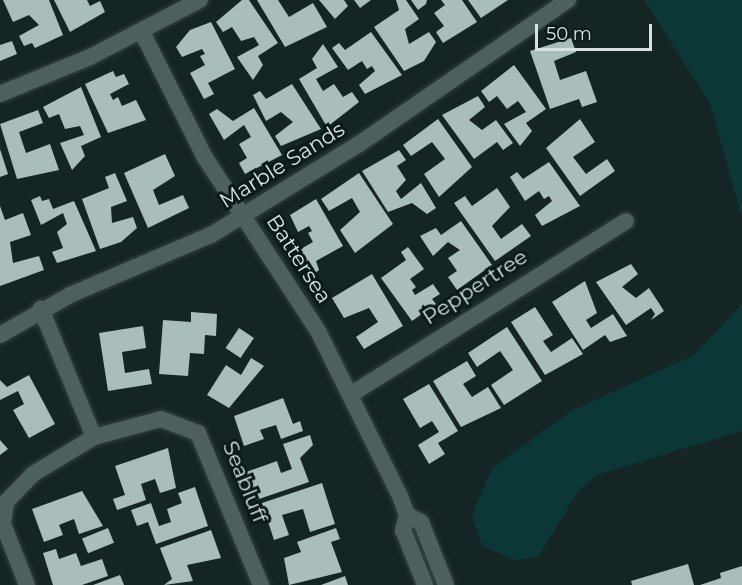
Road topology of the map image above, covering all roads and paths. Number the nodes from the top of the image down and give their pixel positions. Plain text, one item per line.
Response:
1 (200, 0) edge
2 (568, 0) edge
3 (142, 32) junction
4 (0, 94) edge
5 (243, 215) junction
6 (626, 221) dead end
7 (41, 309) junction
8 (0, 335) edge
9 (350, 395) junction
10 (94, 437) junction
11 (407, 515) junction
12 (433, 551) junction
13 (415, 559) junction
14 (27, 585) edge
15 (261, 585) edge
16 (425, 585) edge
17 (446, 585) edge

1 - 3 street
2 - 5 street, Marble Sands
3 - 4 street
3 - 5 street, Battersea
5 - 7 street, Marble Sands
5 - 9 street, Battersea
6 - 9 street, Peppertree
7 - 8 street, Marble Sands
7 - 10 street
9 - 11 street, Battersea
10 - 14 street, Seabluff
10 - 15 street, Seabluff
11 - 12 street, Battersea
11 - 13 street, Battersea
12 - 13 street
12 - 17 street, Battersea
13 - 16 street, Battersea

